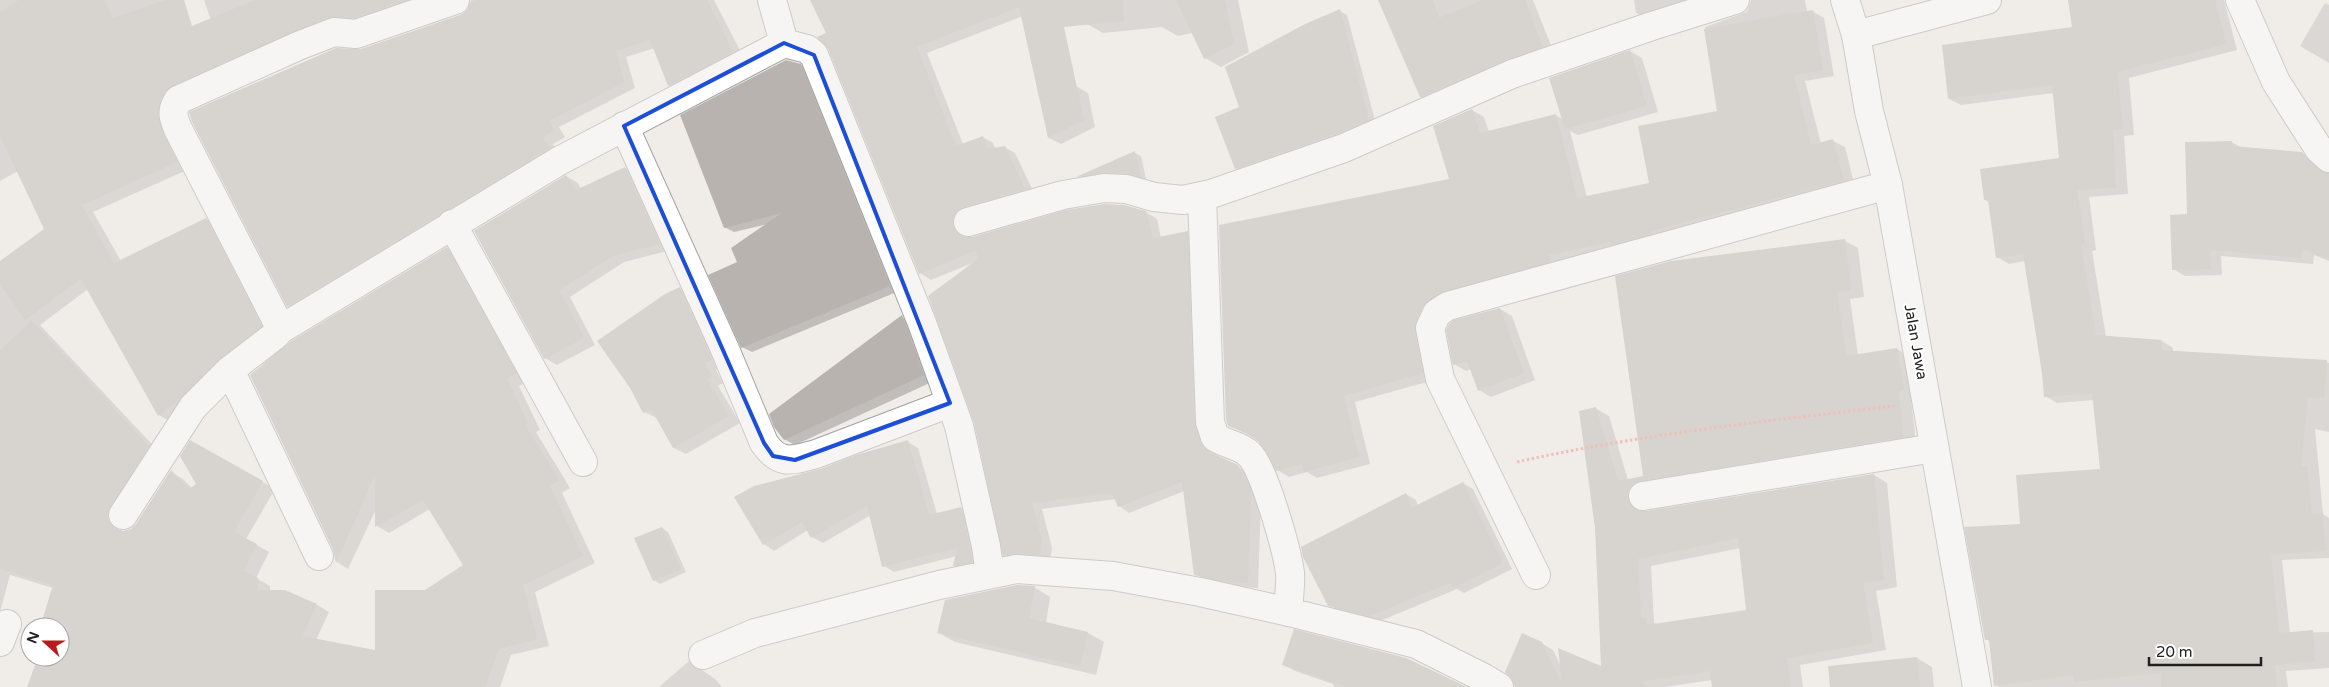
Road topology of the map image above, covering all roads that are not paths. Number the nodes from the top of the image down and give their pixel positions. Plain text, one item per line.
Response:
1 (455, 0) edge
2 (772, 0) edge
3 (1735, 0) edge
4 (1845, 0) edge
5 (1986, 0) edge
6 (2240, 0) edge
7 (1856, 35) junction
8 (784, 43) junction
9 (624, 126) junction
10 (2329, 158) edge
11 (1888, 185) junction
12 (1202, 196) junction
13 (968, 222) dead end
14 (452, 224) junction
15 (281, 329) junction
16 (230, 370) junction
17 (950, 403) junction
18 (1934, 448) junction
19 (582, 462) dead end
20 (1643, 496) dead end
21 (123, 515) dead end
22 (318, 556) dead end
23 (988, 562) junction
24 (1536, 575) dead end
25 (1288, 607) junction
26 (703, 655) dead end
27 (1499, 687) edge
28 (1977, 687) edge

1 - 15 street
2 - 8 street
3 - 12 street
4 - 7 street, Jalan Jawa
5 - 7 street
6 - 10 street
7 - 11 street, Jalan Jawa
8 - 9 street
8 - 17 street
9 - 14 street
9 - 17 street
11 - 18 street, Jalan Jawa
11 - 24 street
12 - 13 street
12 - 25 street
14 - 15 street
14 - 19 street
15 - 16 street
16 - 21 street
16 - 22 street
17 - 23 street
18 - 20 street
18 - 28 street, Jalan Jawa
23 - 25 street
23 - 26 street
25 - 27 street

